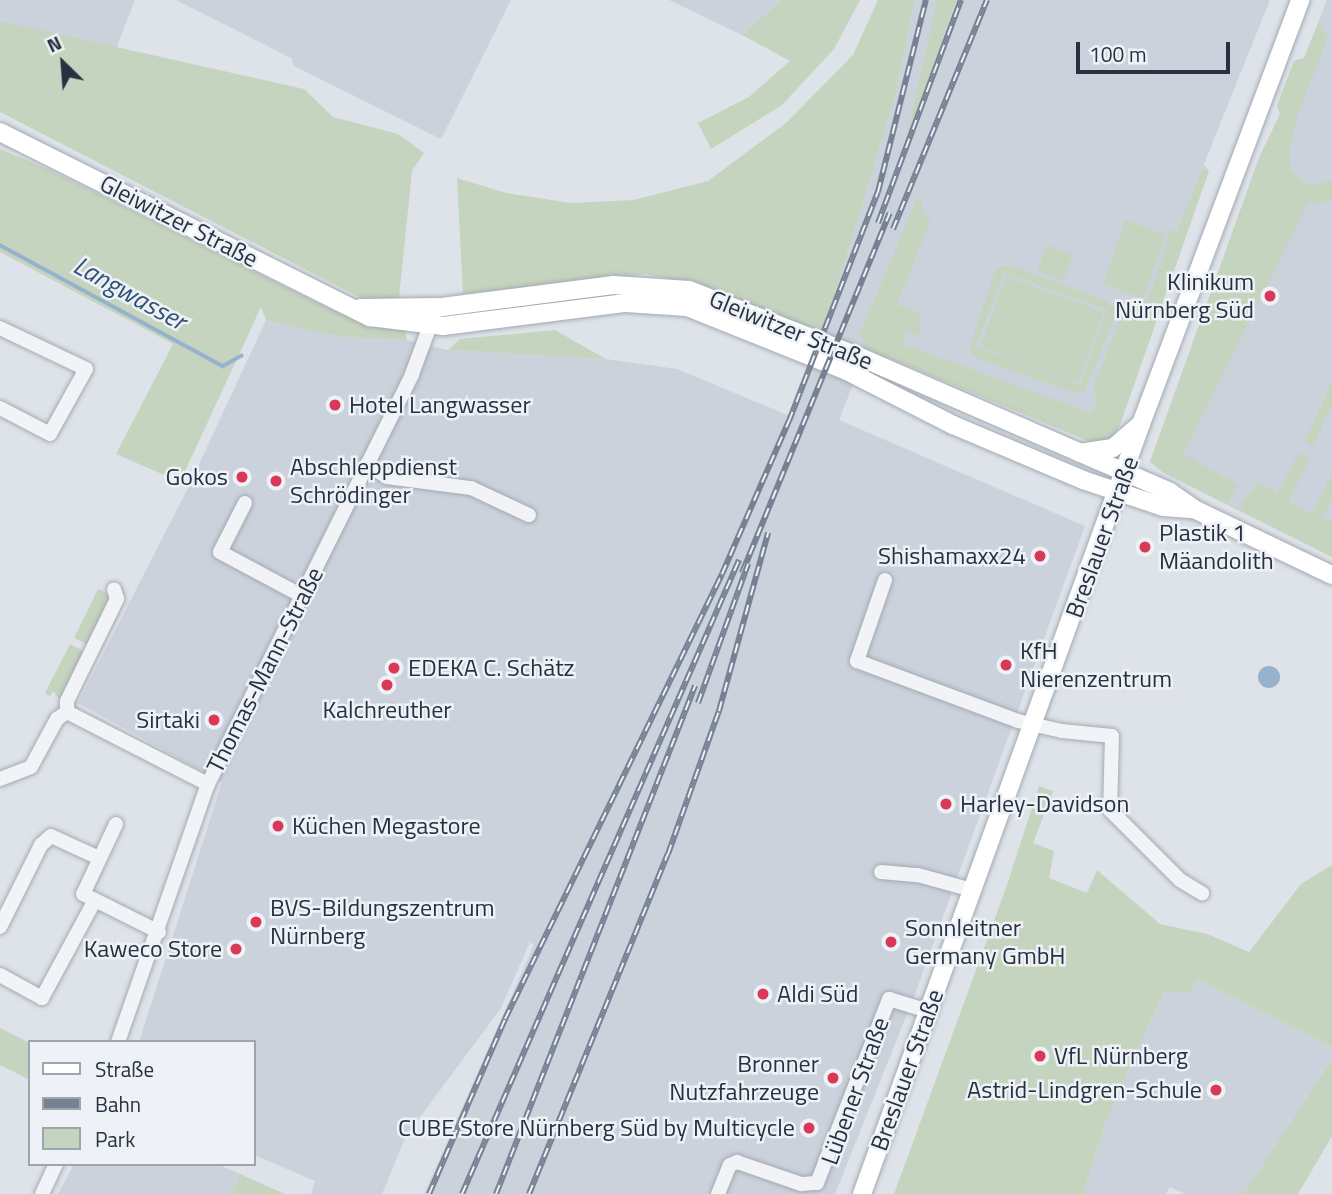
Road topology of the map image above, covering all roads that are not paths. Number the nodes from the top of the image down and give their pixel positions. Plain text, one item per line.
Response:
1 (1300, 0) edge
2 (0, 132) edge
3 (435, 307) junction
4 (360, 308) junction
5 (432, 326) junction
6 (0, 328) edge
7 (0, 408) edge
8 (1141, 424) junction
9 (1077, 453) junction
10 (367, 464) junction
11 (1126, 474) junction
12 (1119, 493) junction
13 (245, 503) dead end
14 (1194, 509) junction
15 (529, 515) dead end
16 (1332, 575) edge
17 (885, 580) dead end
18 (114, 589) dead end
19 (302, 596) junction
20 (67, 712) junction
21 (1035, 725) junction
22 (0, 779) edge
23 (208, 784) junction
24 (116, 824) dead end
25 (99, 858) junction
26 (881, 872) dead end
27 (972, 890) junction
28 (1202, 892) dead end
29 (95, 900) junction
30 (0, 928) edge
31 (159, 932) junction
32 (0, 975) edge
33 (928, 1011) junction
34 (119, 1040) edge
35 (56, 1166) edge
36 (42, 1194) edge
37 (718, 1194) edge
38 (862, 1194) edge

1 - 8 main road, Breslauer Straße
2 - 4 main road, Gleiwitzer Straße
3 - 4 main road, Gleiwitzer Straße
3 - 5 street, Thomas-Mann-Straße
3 - 9 main road, Gleiwitzer Straße
4 - 5 main road, Gleiwitzer Straße
5 - 10 street, Thomas-Mann-Straße
5 - 12 main road, Gleiwitzer Straße
6 - 7 street
8 - 9 main road
8 - 11 main road, Breslauer Straße
9 - 11 main road, Gleiwitzer Straße
10 - 15 street
10 - 19 street, Thomas-Mann-Straße
11 - 12 main road, Breslauer Straße
11 - 14 main road, Gleiwitzer Straße
12 - 14 main road, Gleiwitzer Straße
12 - 21 main road, Breslauer Straße
13 - 19 street
14 - 16 main road, Gleiwitzer Straße
17 - 21 street
18 - 20 street
19 - 23 street, Thomas-Mann-Straße
20 - 22 street
20 - 23 street
21 - 27 main road, Breslauer Straße
21 - 28 street
23 - 31 street, Thomas-Mann-Straße
24 - 25 street
25 - 29 street
25 - 30 street
26 - 27 street
27 - 33 main road, Breslauer Straße
29 - 31 street
29 - 32 street
31 - 34 street, Thomas-Mann-Straße
33 - 37 street, Lübener Straße
33 - 38 main road, Breslauer Straße
35 - 36 street

